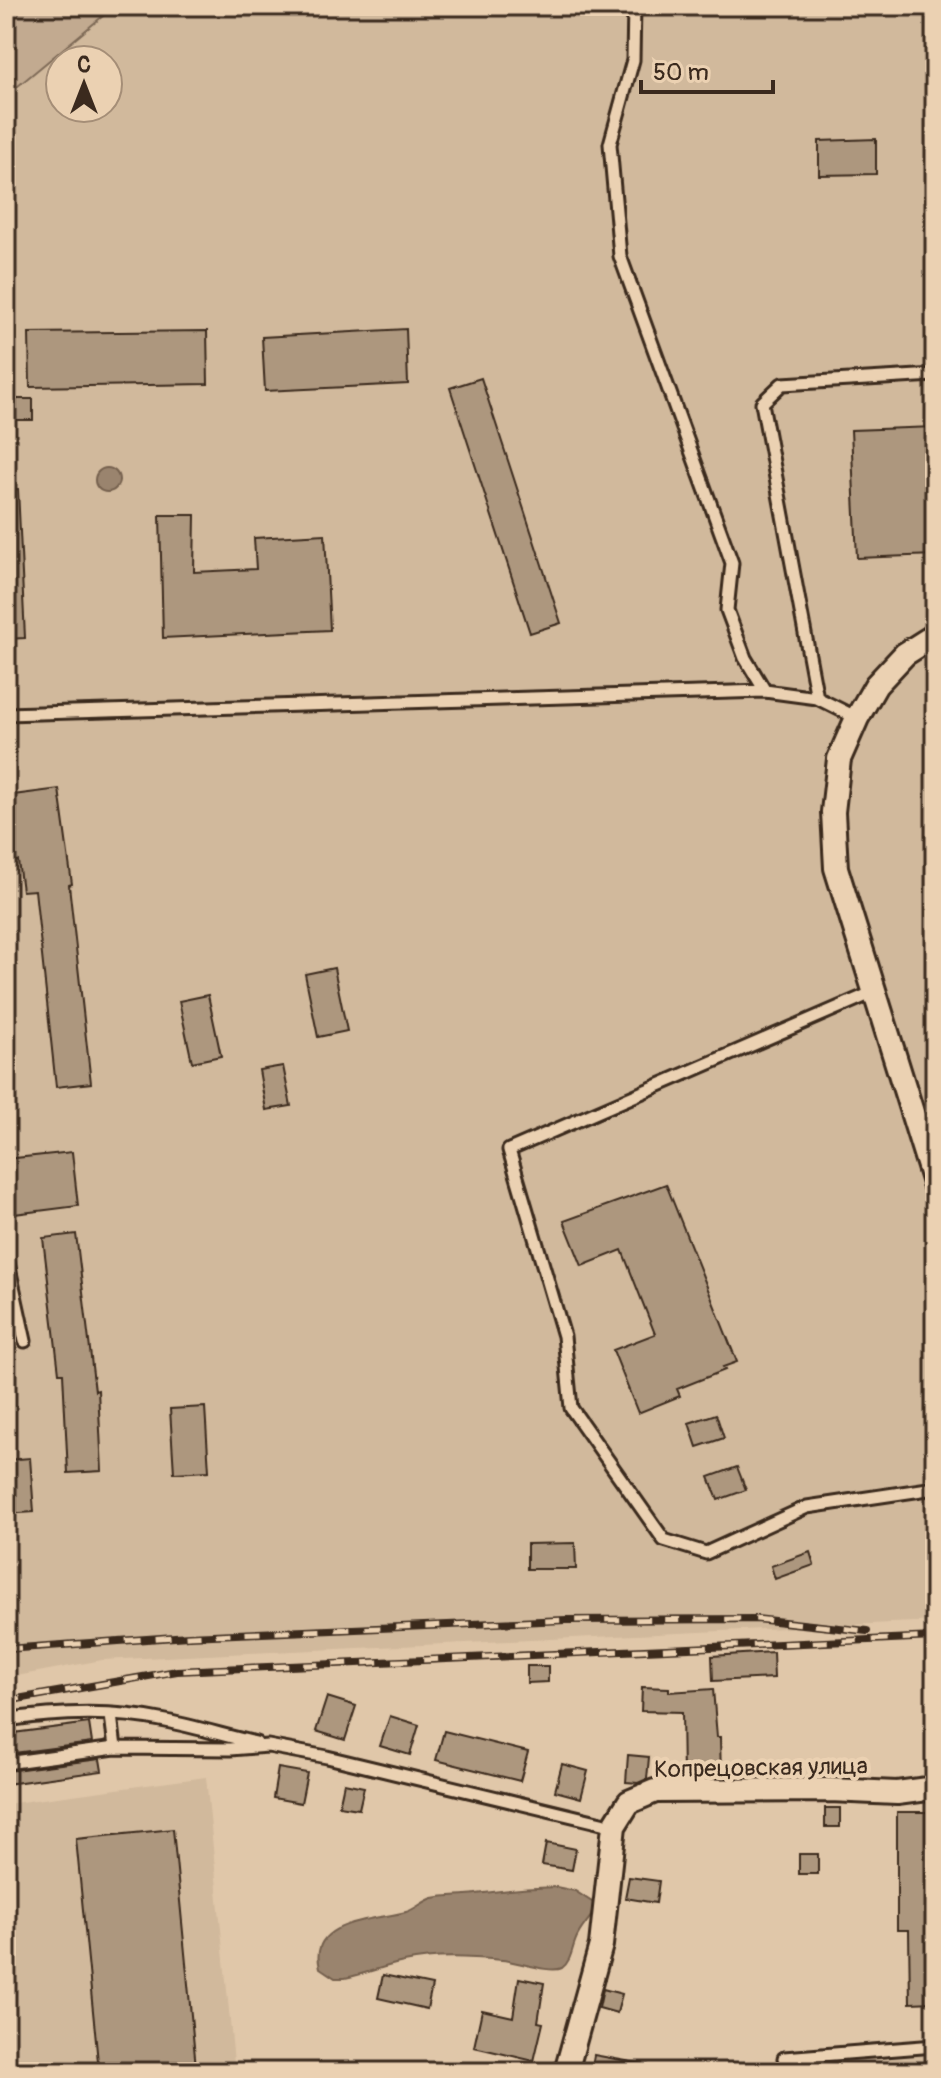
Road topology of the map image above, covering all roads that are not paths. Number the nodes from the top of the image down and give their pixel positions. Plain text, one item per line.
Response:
1 (634, 6) edge
2 (935, 375) edge
3 (935, 635) edge
4 (765, 691) junction
5 (817, 698) junction
6 (6, 714) edge
7 (857, 718) junction
8 (874, 992) junction
9 (935, 1186) edge
10 (6, 1261) edge
11 (25, 1341) dead end
12 (935, 1488) edge
13 (111, 1715) junction
14 (6, 1720) edge
15 (268, 1746) junction
16 (115, 1748) junction
17 (6, 1763) edge
18 (935, 1788) edge
19 (614, 1826) junction
20 (935, 2046) edge
21 (784, 2058) dead end
22 (566, 2072) edge

1 - 4 lane
2 - 5 lane
3 - 7 street
4 - 5 lane
4 - 6 lane
5 - 7 lane
7 - 8 street
8 - 9 street
8 - 12 lane
10 - 11 lane
13 - 14 lane
13 - 15 lane
13 - 16 lane
15 - 16 lane
15 - 19 lane
16 - 17 lane
18 - 19 street, Копрецовская улица
19 - 22 street
20 - 21 lane

